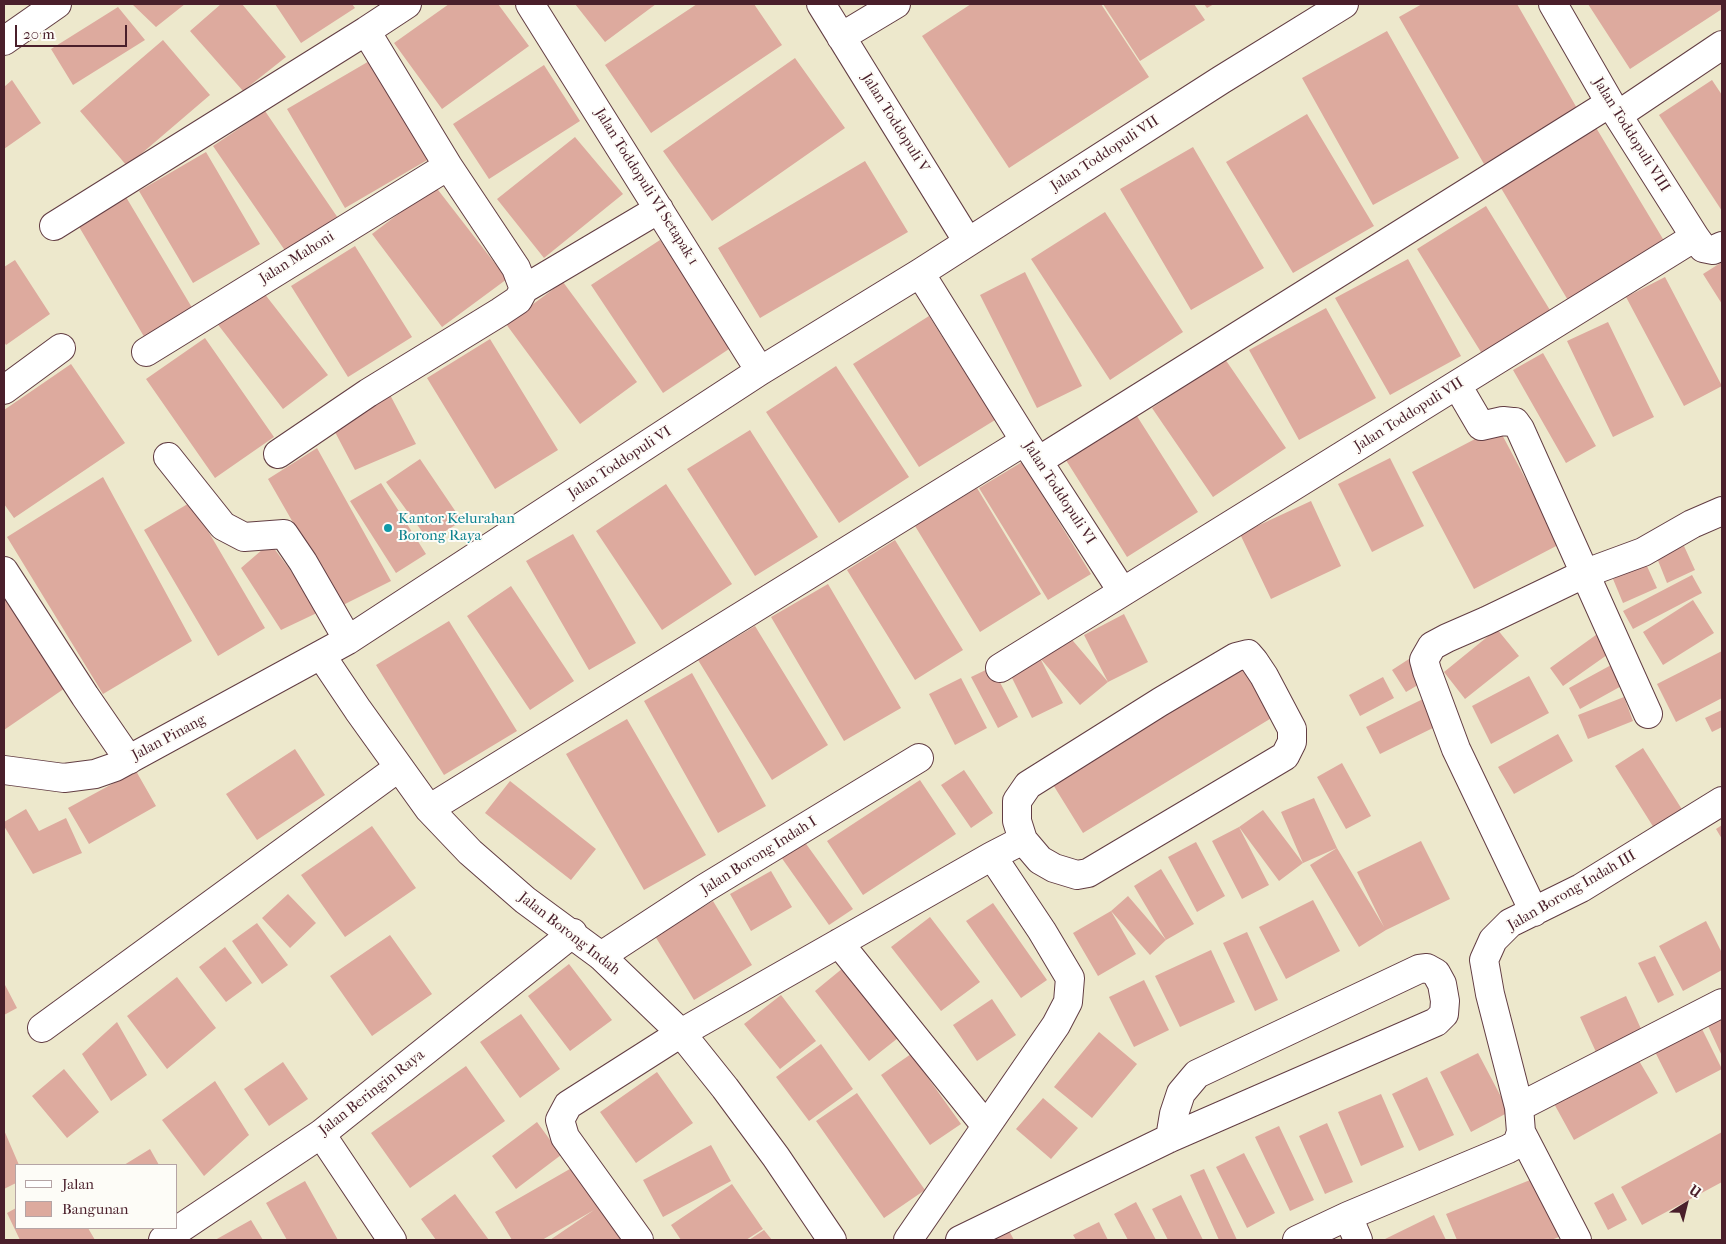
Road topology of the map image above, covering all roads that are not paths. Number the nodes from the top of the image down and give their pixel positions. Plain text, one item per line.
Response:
1 (407, 4) edge
2 (530, 4) edge
3 (821, 4) edge
4 (896, 4) edge
5 (1344, 4) edge
6 (1553, 4) edge
7 (51, 6) edge
8 (366, 31) junction
9 (842, 36) junction
10 (4, 41) edge
11 (1722, 45) edge
12 (1614, 109) junction
13 (448, 166) junction
14 (659, 209) junction
15 (54, 226) dead end
16 (1695, 237) junction
17 (968, 242) junction
18 (1722, 246) edge
19 (920, 273) junction
20 (524, 289) junction
21 (61, 348) dead end
22 (146, 352) dead end
23 (760, 371) junction
24 (1457, 385) junction
25 (4, 390) edge
26 (1032, 451) junction
27 (278, 454) dead end
28 (168, 457) dead end
29 (1722, 511) edge
30 (4, 571) edge
31 (1586, 573) junction
32 (1122, 591) junction
33 (348, 640) junction
34 (321, 654) junction
35 (1000, 668) dead end
36 (1648, 714) dead end
37 (918, 758) dead end
38 (130, 760) junction
39 (398, 768) junction
40 (4, 770) edge
41 (1722, 801) edge
42 (429, 809) junction
43 (1023, 840) junction
44 (992, 856) junction
45 (1534, 912) junction
46 (572, 934) junction
47 (839, 943) junction
48 (601, 956) junction
49 (1722, 1003) edge
50 (42, 1028) dead end
51 (681, 1033) junction
52 (1520, 1120) junction
53 (986, 1126) junction
54 (321, 1134) junction
55 (1170, 1138) junction
56 (1353, 1228) edge
57 (163, 1240) edge
58 (392, 1240) edge
59 (639, 1240) edge
60 (832, 1240) edge
61 (908, 1240) edge
62 (960, 1240) edge
63 (1297, 1240) edge
64 (1577, 1240) edge

1 - 8 street
2 - 14 street, Jalan Toddopuli VI Setapak 1
3 - 9 street, Jalan Toddopuli V
4 - 9 street
5 - 17 street, Jalan Toddopuli VII
6 - 12 street, Jalan Toddopuli VIII
7 - 10 street
8 - 13 street
8 - 15 street
9 - 17 street, Jalan Toddopuli V
11 - 12 street
12 - 16 street, Jalan Toddopuli VIII
12 - 26 street
13 - 20 street
13 - 22 street, Jalan Mahoni
14 - 20 street
14 - 23 street, Jalan Toddopuli VI Setapak 1
16 - 18 street, Jalan Toddopuli VIII
16 - 24 street, Jalan Toddopuli VII
17 - 19 street, Jalan Toddopuli VI
19 - 23 street, Jalan Toddopuli VI
19 - 26 street, Jalan Toddopuli VI
20 - 27 street
21 - 25 street
23 - 33 street, Jalan Toddopuli VI
24 - 31 street
24 - 32 street, Jalan Toddopuli VII
26 - 32 street, Jalan Toddopuli VI
26 - 42 street
28 - 33 street
29 - 31 street
30 - 38 street
31 - 36 street
31 - 45 street
32 - 35 street
33 - 34 street, Jalan Toddopuli VI
34 - 38 street, Jalan Pinang
34 - 39 street, Jalan Borong Indah
37 - 48 street, Jalan Borong Indah I
38 - 40 street, Jalan Pinang
39 - 42 street, Jalan Borong Indah
39 - 50 street
41 - 45 street, Jalan Borong Indah III
42 - 46 street, Jalan Borong Indah
43 - 43 street
43 - 44 street
44 - 47 street
44 - 53 street
45 - 52 street, Jalan Borong Indah III
46 - 48 street, Jalan Borong Indah
46 - 54 street, Jalan Beringin Raya
47 - 51 street
47 - 53 street
48 - 51 street, Jalan Borong Indah
49 - 52 street
51 - 59 street
51 - 60 street, Jalan Borong Indah
52 - 56 street
52 - 64 street, Jalan Borong Indah III
53 - 61 street
54 - 57 street, Jalan Beringin Raya
54 - 58 street
55 - 55 street
55 - 62 street
56 - 63 street

